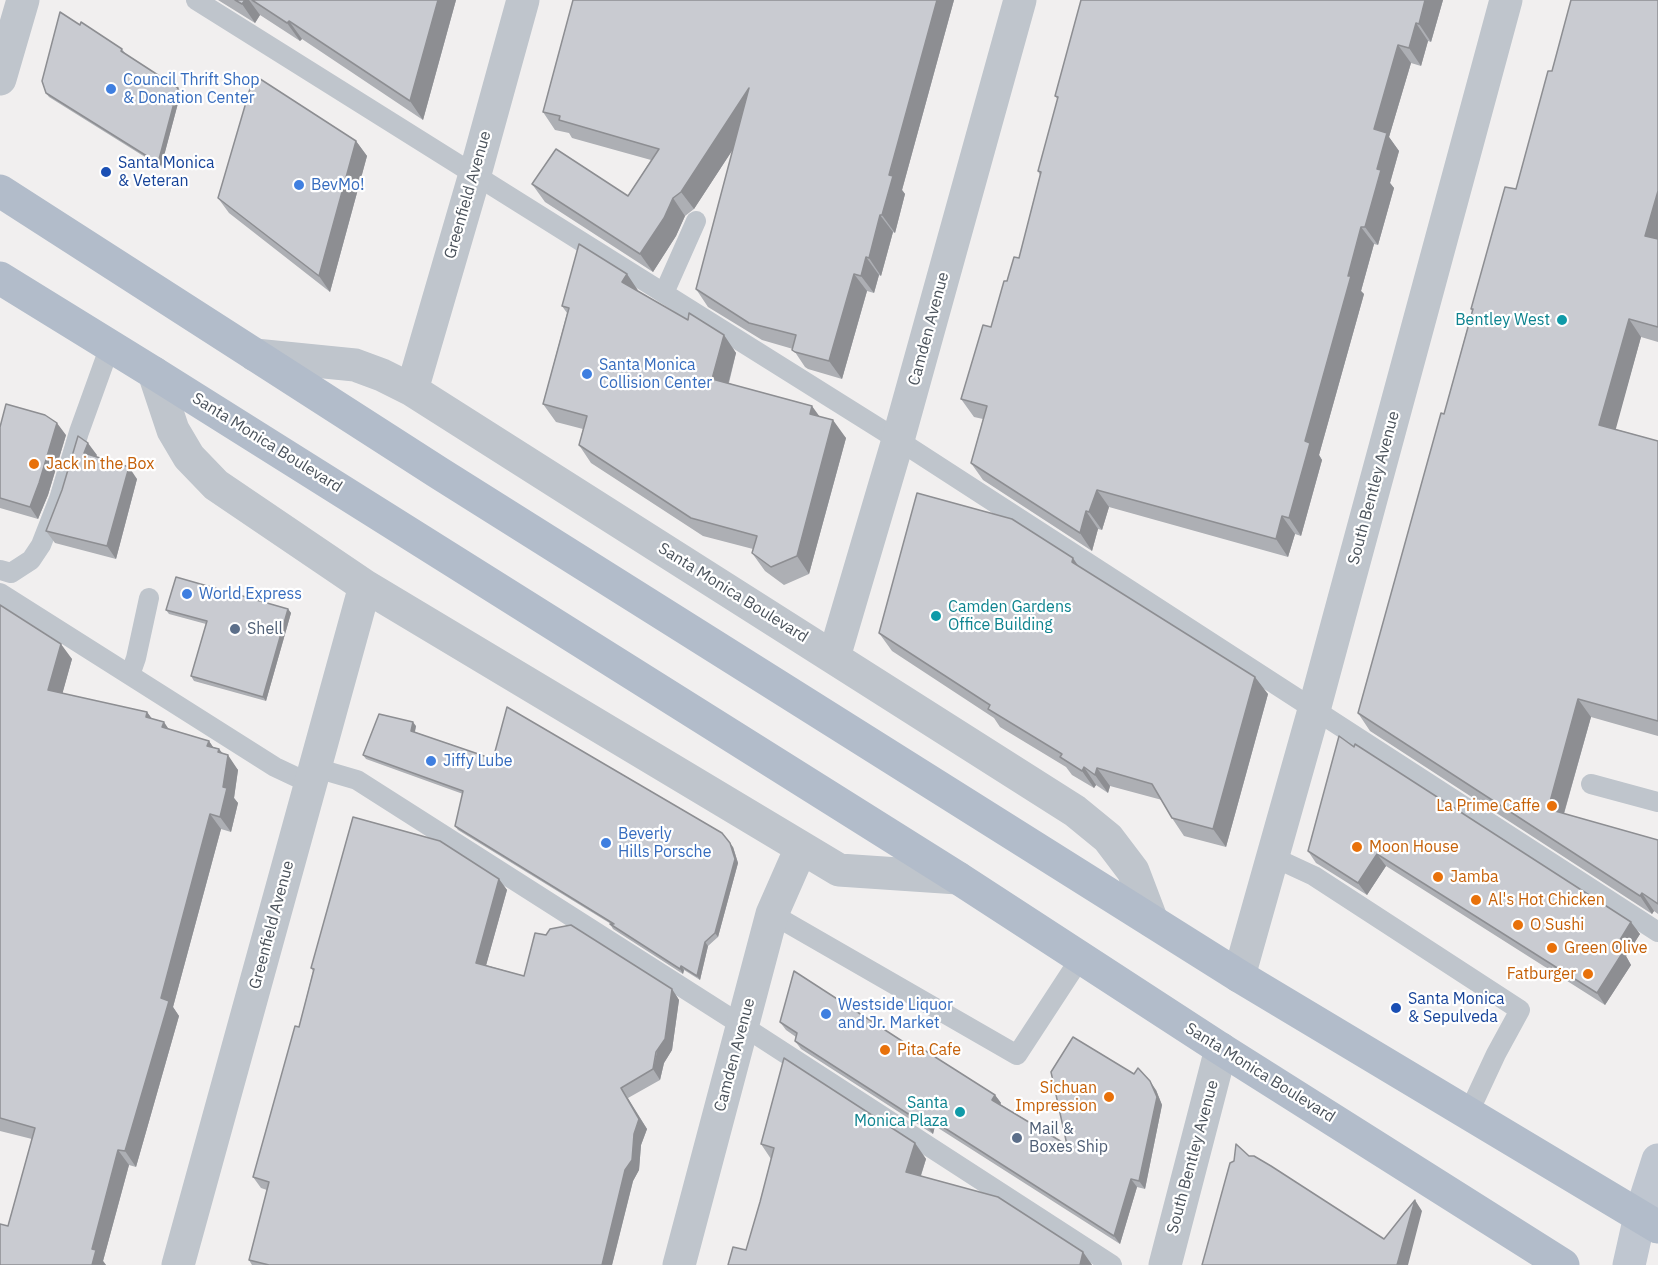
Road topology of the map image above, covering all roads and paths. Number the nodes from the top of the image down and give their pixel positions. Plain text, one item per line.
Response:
1 (23, 0) edge
2 (196, 0) edge
3 (523, 0) edge
4 (1020, 0) edge
5 (1506, 0) edge
6 (0, 79) edge
7 (475, 174) junction
8 (0, 191) edge
9 (696, 221) dead end
10 (0, 278) edge
11 (664, 293) junction
12 (110, 346) junction
13 (255, 355) junction
14 (154, 372) junction
15 (412, 390) junction
16 (898, 440) junction
17 (0, 570) edge
18 (365, 586) junction
19 (0, 593) edge
20 (149, 598) dead end
21 (834, 657) junction
22 (130, 675) junction
23 (1314, 710) junction
24 (313, 776) junction
25 (1591, 784) dead end
26 (1658, 802) edge
27 (801, 848) junction
28 (1273, 857) junction
29 (958, 878) junction
30 (772, 914) junction
31 (1152, 921) junction
32 (1658, 932) edge
33 (1081, 957) junction
34 (1239, 976) junction
35 (743, 1026) junction
36 (1221, 1049) junction
37 (1469, 1112) junction
38 (1658, 1160) edge
39 (1649, 1222) edge
40 (178, 1265) edge
41 (679, 1265) edge
42 (1112, 1265) edge
43 (1165, 1265) edge
44 (1563, 1265) edge
45 (1629, 1265) edge

1 - 6 street
2 - 7 lane
3 - 7 street, Greenfield Avenue
4 - 16 street, Camden Avenue
5 - 23 street, South Bentley Avenue
7 - 11 lane
7 - 15 street, Greenfield Avenue
8 - 13 main road, Santa Monica Boulevard
9 - 11 lane
10 - 12 main road, Santa Monica Boulevard
11 - 16 lane
12 - 14 main road, Santa Monica Boulevard
12 - 17 lane
13 - 15 street, Santa Monica Boulevard
13 - 31 main road, Santa Monica Boulevard
14 - 18 street, Santa Monica Boulevard
14 - 29 main road, Santa Monica Boulevard
15 - 21 street, Santa Monica Boulevard
16 - 21 street, Camden Avenue
16 - 23 lane
18 - 24 street, Greenfield Avenue
18 - 27 street, Santa Monica Boulevard
19 - 22 lane
20 - 22 lane
21 - 31 street, Santa Monica Boulevard
22 - 24 lane
23 - 28 street, South Bentley Avenue
23 - 32 lane
24 - 35 lane
24 - 40 street, Greenfield Avenue
25 - 26 lane
27 - 29 street, Santa Monica Boulevard
27 - 30 street, Camden Avenue
28 - 34 street, South Bentley Avenue
28 - 37 lane
29 - 33 main road, Santa Monica Boulevard
30 - 33 lane
30 - 35 street, Camden Avenue
31 - 34 main road, Santa Monica Boulevard
33 - 36 main road, Santa Monica Boulevard
34 - 37 main road, Santa Monica Boulevard
35 - 41 street, Camden Avenue
35 - 42 lane
36 - 43 street, South Bentley Avenue
36 - 44 main road, Santa Monica Boulevard
37 - 39 main road, Santa Monica Boulevard
38 - 39 main road
39 - 45 main road

